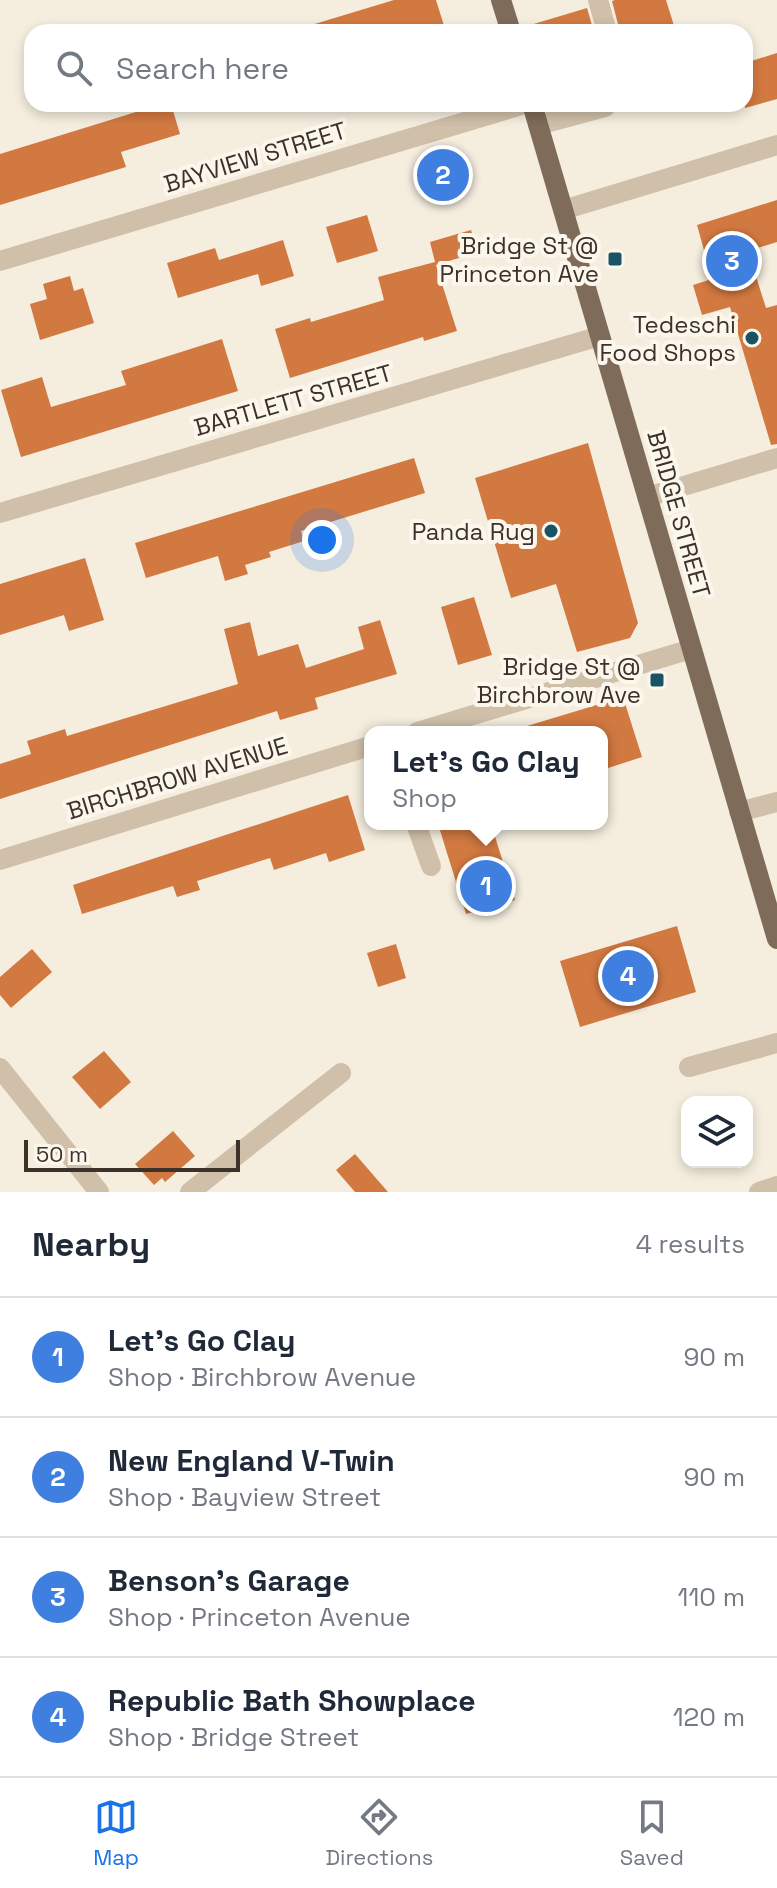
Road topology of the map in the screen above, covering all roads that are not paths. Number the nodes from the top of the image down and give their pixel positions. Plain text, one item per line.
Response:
1 (501, 0) edge
2 (598, 0) edge
3 (508, 24) edge
4 (605, 24) edge
5 (498, 112) edge
6 (534, 112) edge
7 (586, 112) edge
8 (538, 125) junction
9 (777, 145) edge
10 (563, 210) junction
11 (0, 261) edge
12 (600, 336) junction
13 (777, 458) edge
14 (647, 497) junction
15 (0, 513) edge
16 (691, 649) junction
17 (437, 726) edge
18 (364, 748) edge
19 (777, 802) edge
20 (739, 812) junction
21 (418, 830) edge
22 (0, 860) edge
23 (431, 866) dead end
24 (777, 939) edge
25 (777, 1043) edge
26 (689, 1067) dead end
27 (0, 1068) edge
28 (341, 1073) dead end
29 (777, 1186) edge
30 (99, 1192) edge
31 (190, 1192) edge
32 (759, 1192) edge

1 - 3 main road
2 - 4 street
5 - 11 street, BAYVIEW STREET
6 - 8 main road, BRIDGE STREET
7 - 8 street
8 - 10 main road, BRIDGE STREET
9 - 10 street
10 - 12 main road, BRIDGE STREET
12 - 14 main road, BRIDGE STREET
12 - 15 street, BARTLETT STREET
13 - 14 street
14 - 16 main road, BRIDGE STREET
16 - 17 street
16 - 20 main road, BRIDGE STREET
18 - 22 street, BIRCHBROW AVENUE
19 - 20 street
20 - 24 main road, BRIDGE STREET
21 - 23 street
25 - 26 street
27 - 30 street
28 - 31 street
29 - 32 street

